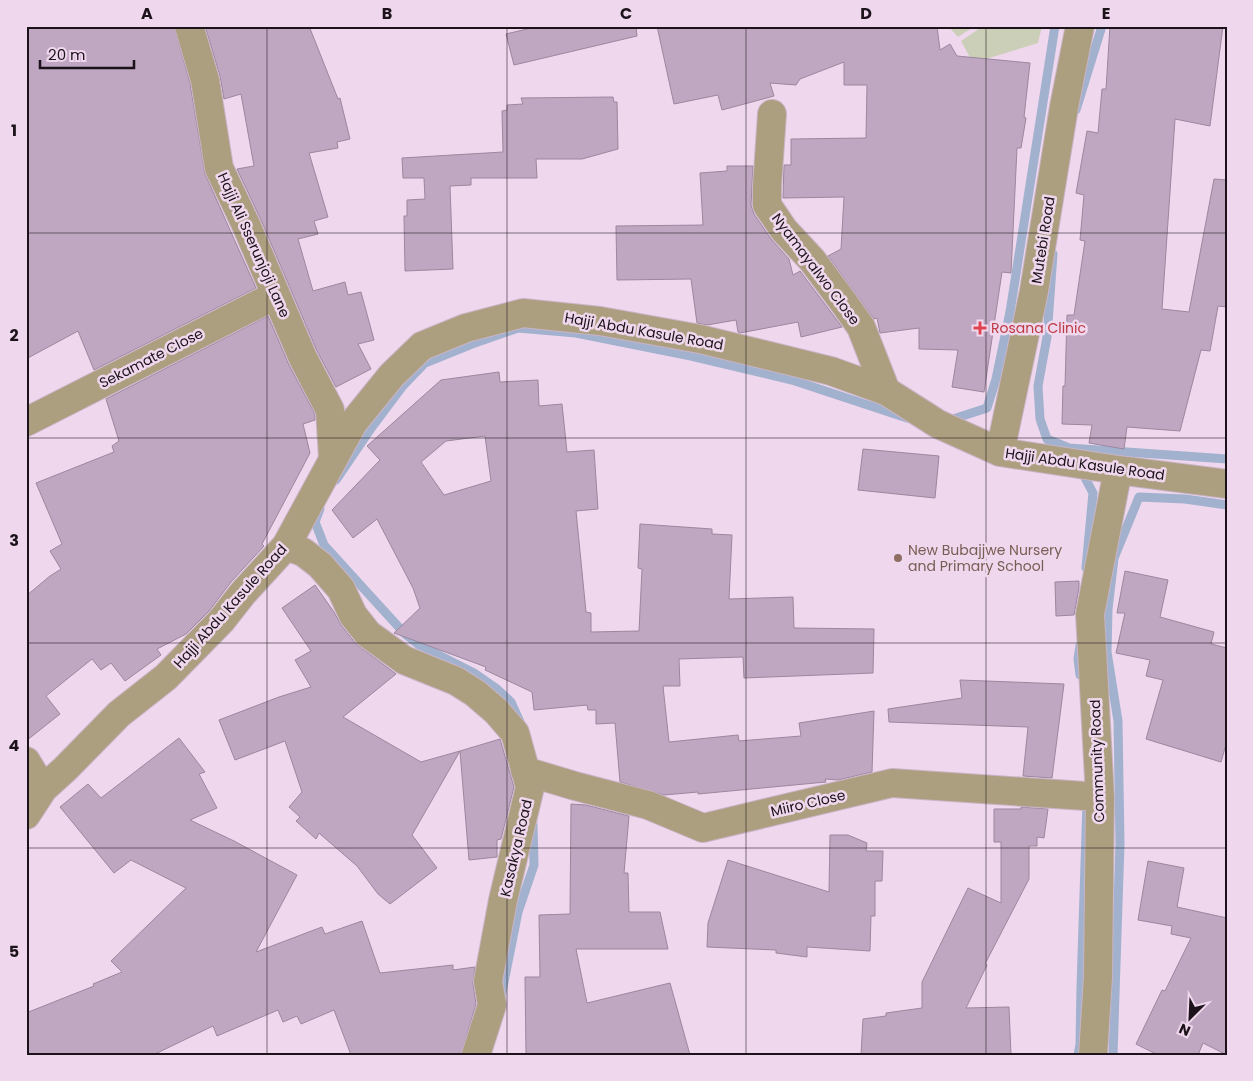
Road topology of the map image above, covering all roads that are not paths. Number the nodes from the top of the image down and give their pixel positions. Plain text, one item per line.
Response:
1 (189, 26) edge
2 (1080, 26) edge
3 (772, 114) dead end
4 (276, 294) junction
5 (886, 391) junction
6 (26, 422) edge
7 (1000, 452) junction
8 (333, 458) junction
9 (1118, 470) junction
10 (1227, 484) edge
11 (286, 546) junction
12 (26, 761) edge
13 (525, 770) junction
14 (43, 789) junction
15 (1100, 797) junction
16 (26, 815) edge
17 (476, 1055) edge
18 (1092, 1055) edge

1 - 4 street, Hajji Ali Sserunjoji Lane
2 - 7 street, Mutebi Road
3 - 5 street, Nyamayalwo Close
4 - 6 street, Sekamate Close
4 - 8 street, Hajji Ali Sserunjoji Lane
5 - 7 street, Hajji Abdu Kasule Road
5 - 8 street, Hajji Abdu Kasule Road
7 - 9 street, Hajji Abdu Kasule Road
8 - 11 street, Hajji Abdu Kasule Road
9 - 10 street, Hajji Abdu Kasule Road
9 - 15 street, Community Road
11 - 13 street, Kasakya Road
11 - 14 street, Hajji Abdu Kasule Road
12 - 14 street
13 - 15 street, Miiro Close
13 - 17 street, Kasakya Road
14 - 16 street, Hajji Abdu Kasule Road
15 - 18 street, Community Road

